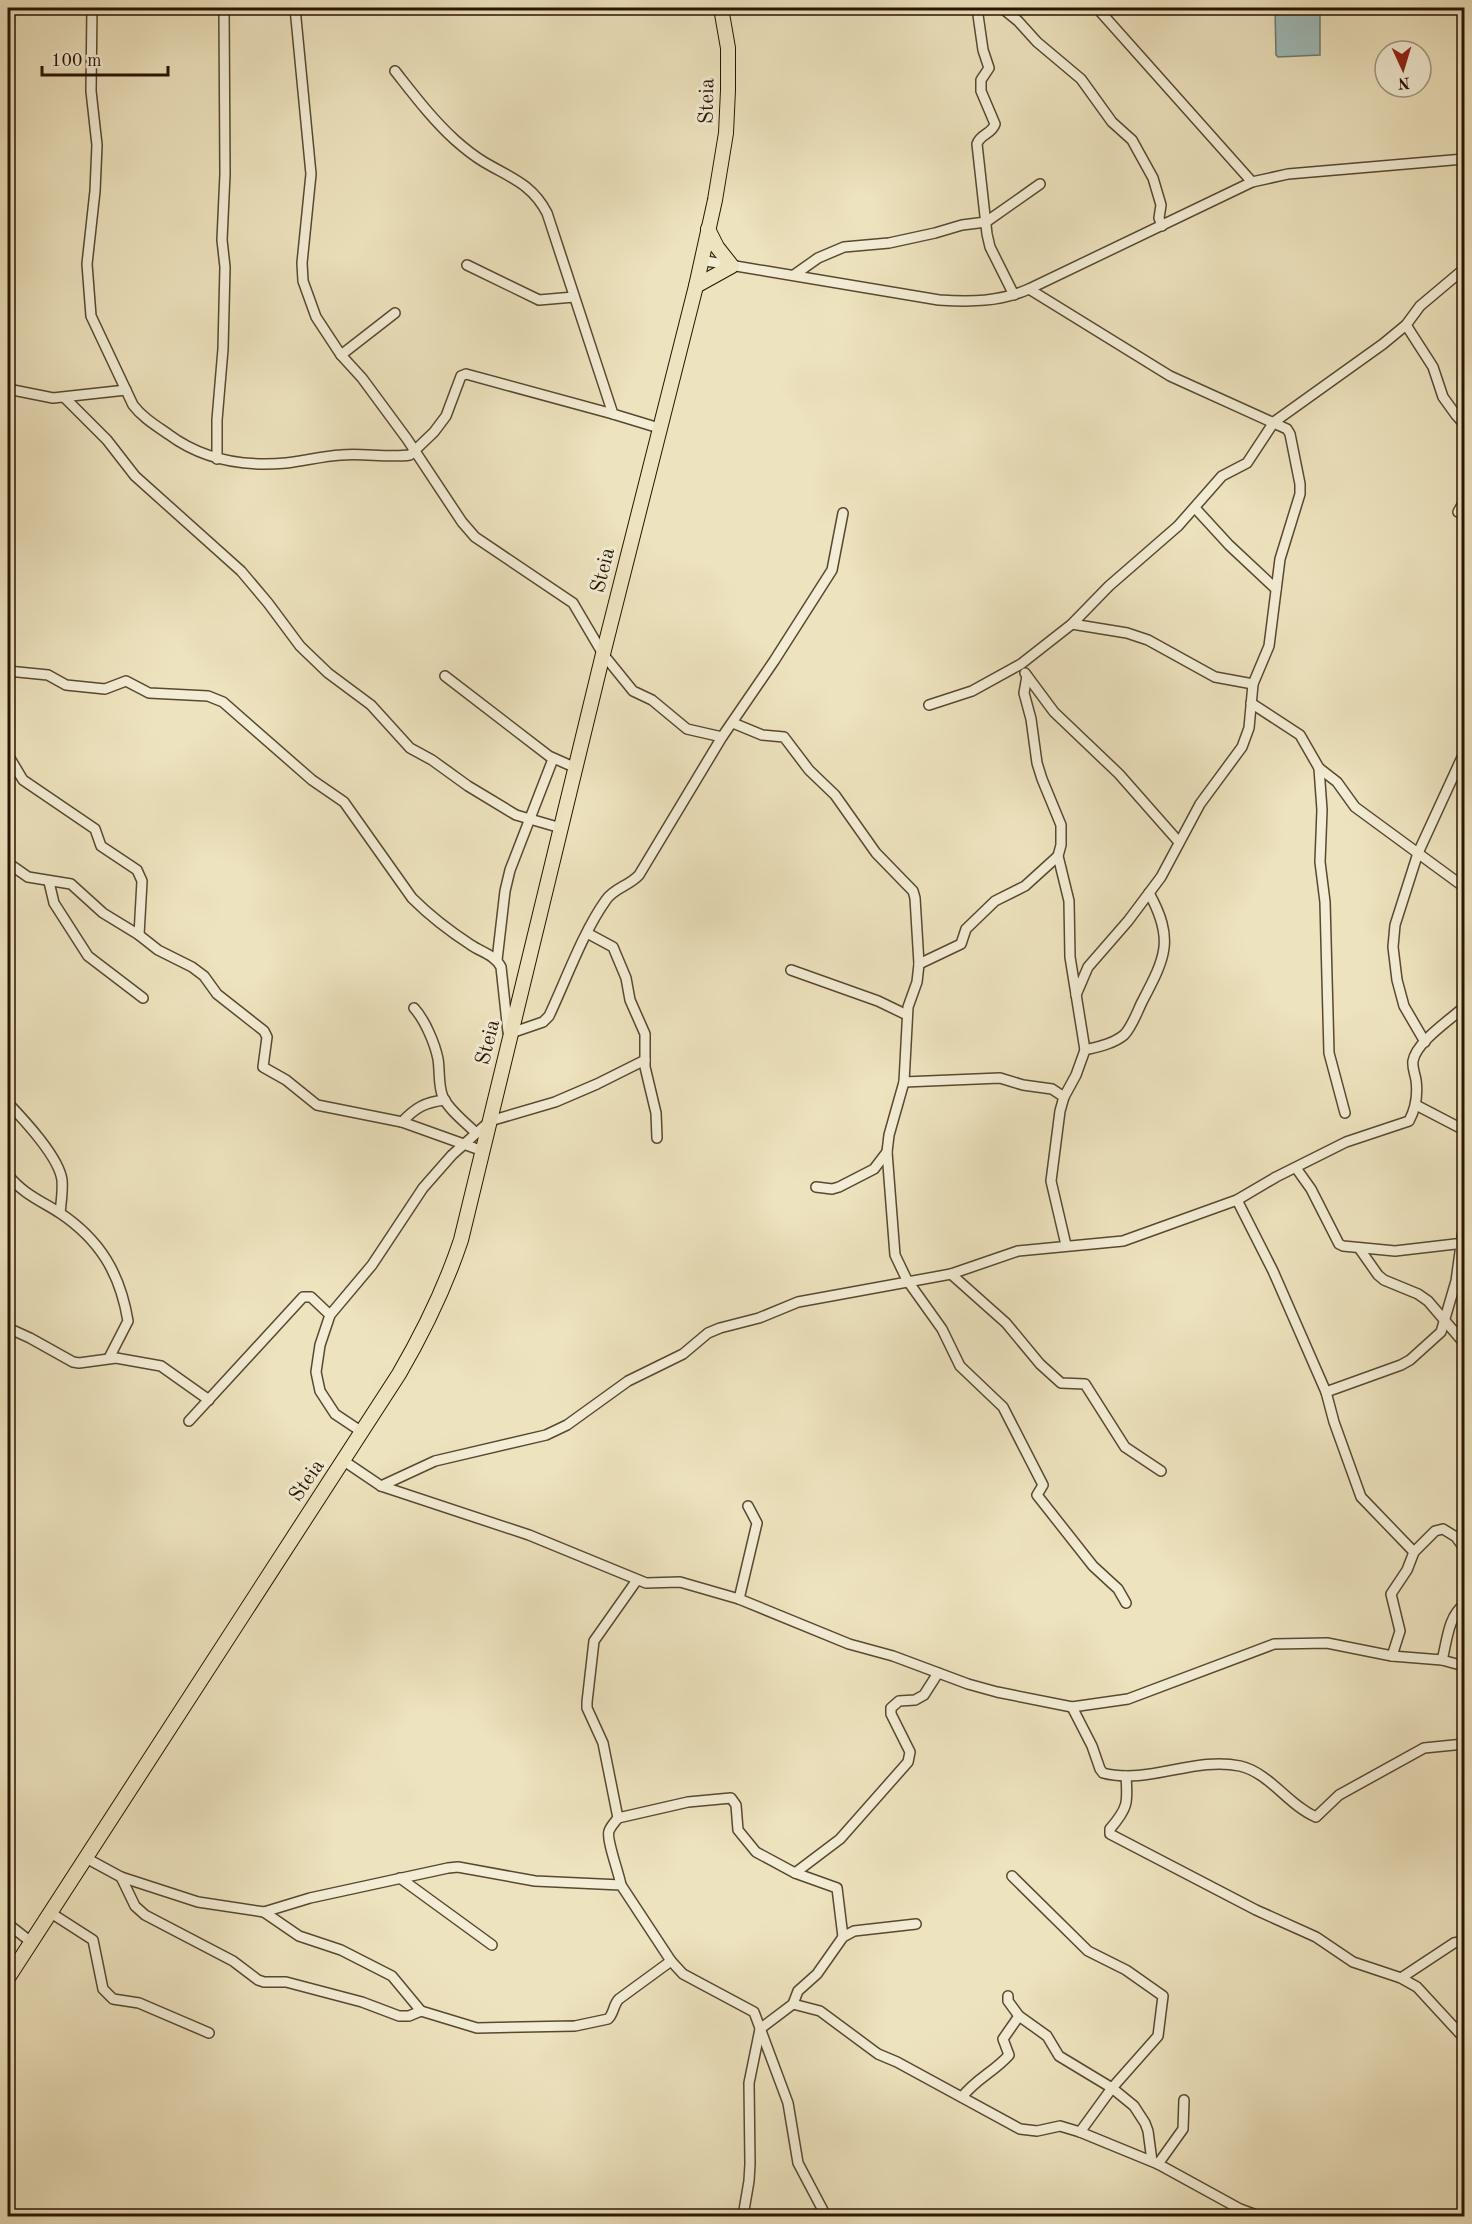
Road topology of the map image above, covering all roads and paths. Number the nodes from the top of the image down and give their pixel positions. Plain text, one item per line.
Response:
1 (92, 8) edge
2 (224, 8) edge
3 (296, 8) edge
4 (721, 8) edge
5 (977, 8) edge
6 (1002, 8) edge
7 (1097, 8) edge
8 (395, 71) dead end
9 (1464, 159) edge
10 (1252, 182) junction
11 (1040, 184) dead end
12 (986, 222) junction
13 (1162, 226) junction
14 (708, 229) junction
15 (700, 260) junction
16 (467, 265) dead end
17 (732, 266) junction
18 (1464, 269) edge
19 (794, 275) junction
20 (696, 286) junction
21 (1029, 289) junction
22 (1014, 295) junction
23 (574, 297) junction
24 (395, 313) dead end
25 (1406, 325) junction
26 (341, 355) junction
27 (8, 389) edge
28 (126, 390) junction
29 (65, 398) junction
30 (613, 414) junction
31 (1274, 422) junction
32 (1464, 424) edge
33 (659, 428) junction
34 (415, 452) junction
35 (218, 459) junction
36 (1464, 501) edge
37 (1195, 508) junction
38 (1458, 512) dead end
39 (843, 513) dead end
40 (1276, 589) junction
41 (1072, 624) junction
42 (603, 654) junction
43 (1021, 664) junction
44 (8, 671) edge
45 (445, 676) dead end
46 (1028, 676) junction
47 (1253, 684) junction
48 (1251, 703) junction
49 (929, 705) dead end
50 (733, 723) junction
51 (722, 737) junction
52 (1464, 753) edge
53 (8, 755) edge
54 (553, 759) junction
55 (576, 768) junction
56 (1319, 768) junction
57 (531, 819) junction
58 (561, 828) junction
59 (1178, 841) junction
60 (1418, 853) junction
61 (1058, 856) junction
62 (8, 863) edge
63 (50, 882) junction
64 (1464, 887) edge
65 (1149, 893) junction
66 (587, 933) junction
67 (139, 935) junction
68 (496, 960) junction
69 (919, 964) junction
70 (791, 970) dead end
71 (1076, 995) junction
72 (143, 998) dead end
73 (1464, 1007) edge
74 (414, 1008) dead end
75 (907, 1015) junction
76 (510, 1038) junction
77 (1425, 1042) junction
78 (1085, 1050) junction
79 (645, 1060) junction
80 (904, 1082) junction
81 (1064, 1096) junction
82 (445, 1100) junction
83 (8, 1103) edge
84 (1416, 1105) junction
85 (1345, 1113) dead end
86 (490, 1120) junction
87 (402, 1122) junction
88 (1464, 1130) edge
89 (475, 1132) junction
90 (657, 1137) dead end
91 (462, 1145) junction
92 (483, 1151) junction
93 (887, 1152) junction
94 (1296, 1168) junction
95 (8, 1175) edge
96 (816, 1187) dead end
97 (1237, 1200) junction
98 (60, 1214) junction
99 (1464, 1222) edge
100 (1464, 1242) edge
101 (1066, 1245) junction
102 (1359, 1248) junction
103 (951, 1274) junction
104 (907, 1281) junction
105 (330, 1315) junction
106 (1445, 1322) junction
107 (8, 1328) edge
108 (1464, 1343) edge
109 (110, 1358) junction
110 (1326, 1392) junction
111 (209, 1400) junction
112 (189, 1421) dead end
113 (362, 1432) junction
114 (344, 1461) junction
115 (1161, 1471) dead end
116 (381, 1486) junction
117 (748, 1506) dead end
118 (1464, 1548) edge
119 (1414, 1552) junction
120 (637, 1580) junction
121 (739, 1599) junction
122 (1126, 1603) dead end
123 (1464, 1605) edge
124 (1392, 1656) junction
125 (1442, 1660) junction
126 (1464, 1666) edge
127 (938, 1673) junction
128 (1072, 1707) junction
129 (1464, 1744) edge
130 (1126, 1776) junction
131 (618, 1818) junction
132 (86, 1858) junction
133 (795, 1873) junction
134 (121, 1876) junction
135 (1012, 1876) dead end
136 (400, 1878) junction
137 (621, 1885) junction
138 (264, 1912) junction
139 (51, 1913) junction
140 (8, 1924) edge
141 (916, 1924) dead end
142 (843, 1937) junction
143 (1464, 1941) edge
144 (31, 1942) junction
145 (492, 1945) dead end
146 (671, 1961) junction
147 (8, 1978) edge
148 (1401, 1978) junction
149 (1008, 1996) dead end
150 (793, 2004) junction
151 (421, 2011) junction
152 (1019, 2016) junction
153 (760, 2029) junction
154 (209, 2033) dead end
155 (1464, 2038) edge
156 (1112, 2088) junction
157 (962, 2097) junction
158 (1184, 2100) dead end
159 (1080, 2132) junction
160 (1155, 2163) junction
161 (742, 2217) edge
162 (826, 2217) edge
163 (1259, 2217) edge

1 - 28 street
2 - 35 street
3 - 26 street
4 - 14 main road, Steia
5 - 12 street
6 - 13 street
7 - 10 street
8 - 23 street
9 - 10 street
10 - 13 street
11 - 12 street
12 - 19 street
12 - 22 street
13 - 21 street
14 - 15 main road, Steia
14 - 17 main road
15 - 17 street
15 - 20 main road, Steia
16 - 23 street
17 - 19 street
17 - 20 main road
18 - 25 street
19 - 22 street
20 - 33 main road, Steia
21 - 22 street
21 - 31 street
23 - 30 street
24 - 26 street
25 - 31 street
25 - 32 street
26 - 34 street
27 - 29 street
28 - 29 street
28 - 35 street
29 - 57 street
30 - 33 street
30 - 34 street
31 - 37 street
31 - 40 street
33 - 42 main road, Steia
34 - 35 street
34 - 42 street
36 - 38 street
37 - 40 street
37 - 41 street
39 - 50 street
40 - 47 street
41 - 43 street
41 - 47 street
42 - 51 street
42 - 55 main road, Steia
43 - 46 street
43 - 49 street
44 - 68 street
45 - 54 street
46 - 59 street
46 - 61 street
47 - 48 street
48 - 56 street
48 - 59 street
50 - 51 street
50 - 69 street
51 - 66 street
52 - 60 street
53 - 67 street
54 - 55 street
54 - 57 street
55 - 58 main road, Steia
56 - 60 street
56 - 85 street
57 - 58 street
57 - 68 street
58 - 76 main road, Steia
59 - 65 street
60 - 64 street
60 - 77 street
61 - 69 street
61 - 71 street
62 - 63 street
63 - 67 street
63 - 72 street
65 - 71 street
65 - 78 street
66 - 76 street
66 - 79 street
67 - 87 street
68 - 76 street
69 - 75 street
70 - 75 street
71 - 78 street
73 - 77 street
74 - 82 street
75 - 80 street
76 - 86 main road, Steia
77 - 84 street
78 - 81 street
79 - 86 street
79 - 90 street
80 - 81 street
80 - 93 street
81 - 101 street
82 - 87 street
82 - 89 street
83 - 98 street
84 - 88 street
84 - 94 street
86 - 89 street
86 - 92 main road, Steia
87 - 91 street
89 - 91 street
91 - 92 street
91 - 105 street
92 - 113 main road, Steia
93 - 96 street
93 - 104 street
94 - 97 street
94 - 102 street
95 - 98 street
97 - 101 street
97 - 110 street
98 - 109 street
99 - 100 street
100 - 102 street
100 - 106 street
101 - 103 street
102 - 106 street
103 - 104 street
103 - 115 street
104 - 116 street
104 - 122 street
105 - 111 street
105 - 113 street
106 - 108 street
106 - 110 street
107 - 109 street
109 - 111 street
110 - 119 street
111 - 112 street
113 - 114 main road, Steia
114 - 116 street
114 - 132 main road, Steia
116 - 120 street
117 - 121 street
118 - 119 street
119 - 124 street
120 - 121 street
120 - 131 street
121 - 127 street
123 - 125 street
124 - 125 street
124 - 128 street
125 - 126 street
127 - 128 street
127 - 133 street
128 - 130 street
129 - 130 street
130 - 148 street
131 - 133 street
131 - 137 street
132 - 134 street
132 - 139 main road, Steia
133 - 142 street
134 - 138 street
134 - 151 street
135 - 156 street
136 - 137 street
136 - 138 street
136 - 145 street
137 - 146 street
138 - 151 street
139 - 144 main road, Steia
139 - 154 street
140 - 144 street
141 - 142 street
142 - 150 street
143 - 148 street
144 - 147 main road, Steia
146 - 151 street
146 - 153 street
148 - 155 street
149 - 152 street
150 - 153 street
150 - 157 street
152 - 156 street
152 - 157 street
153 - 161 street
153 - 162 street
156 - 159 street
156 - 160 street
157 - 159 street
158 - 160 street
159 - 160 street
160 - 163 street

